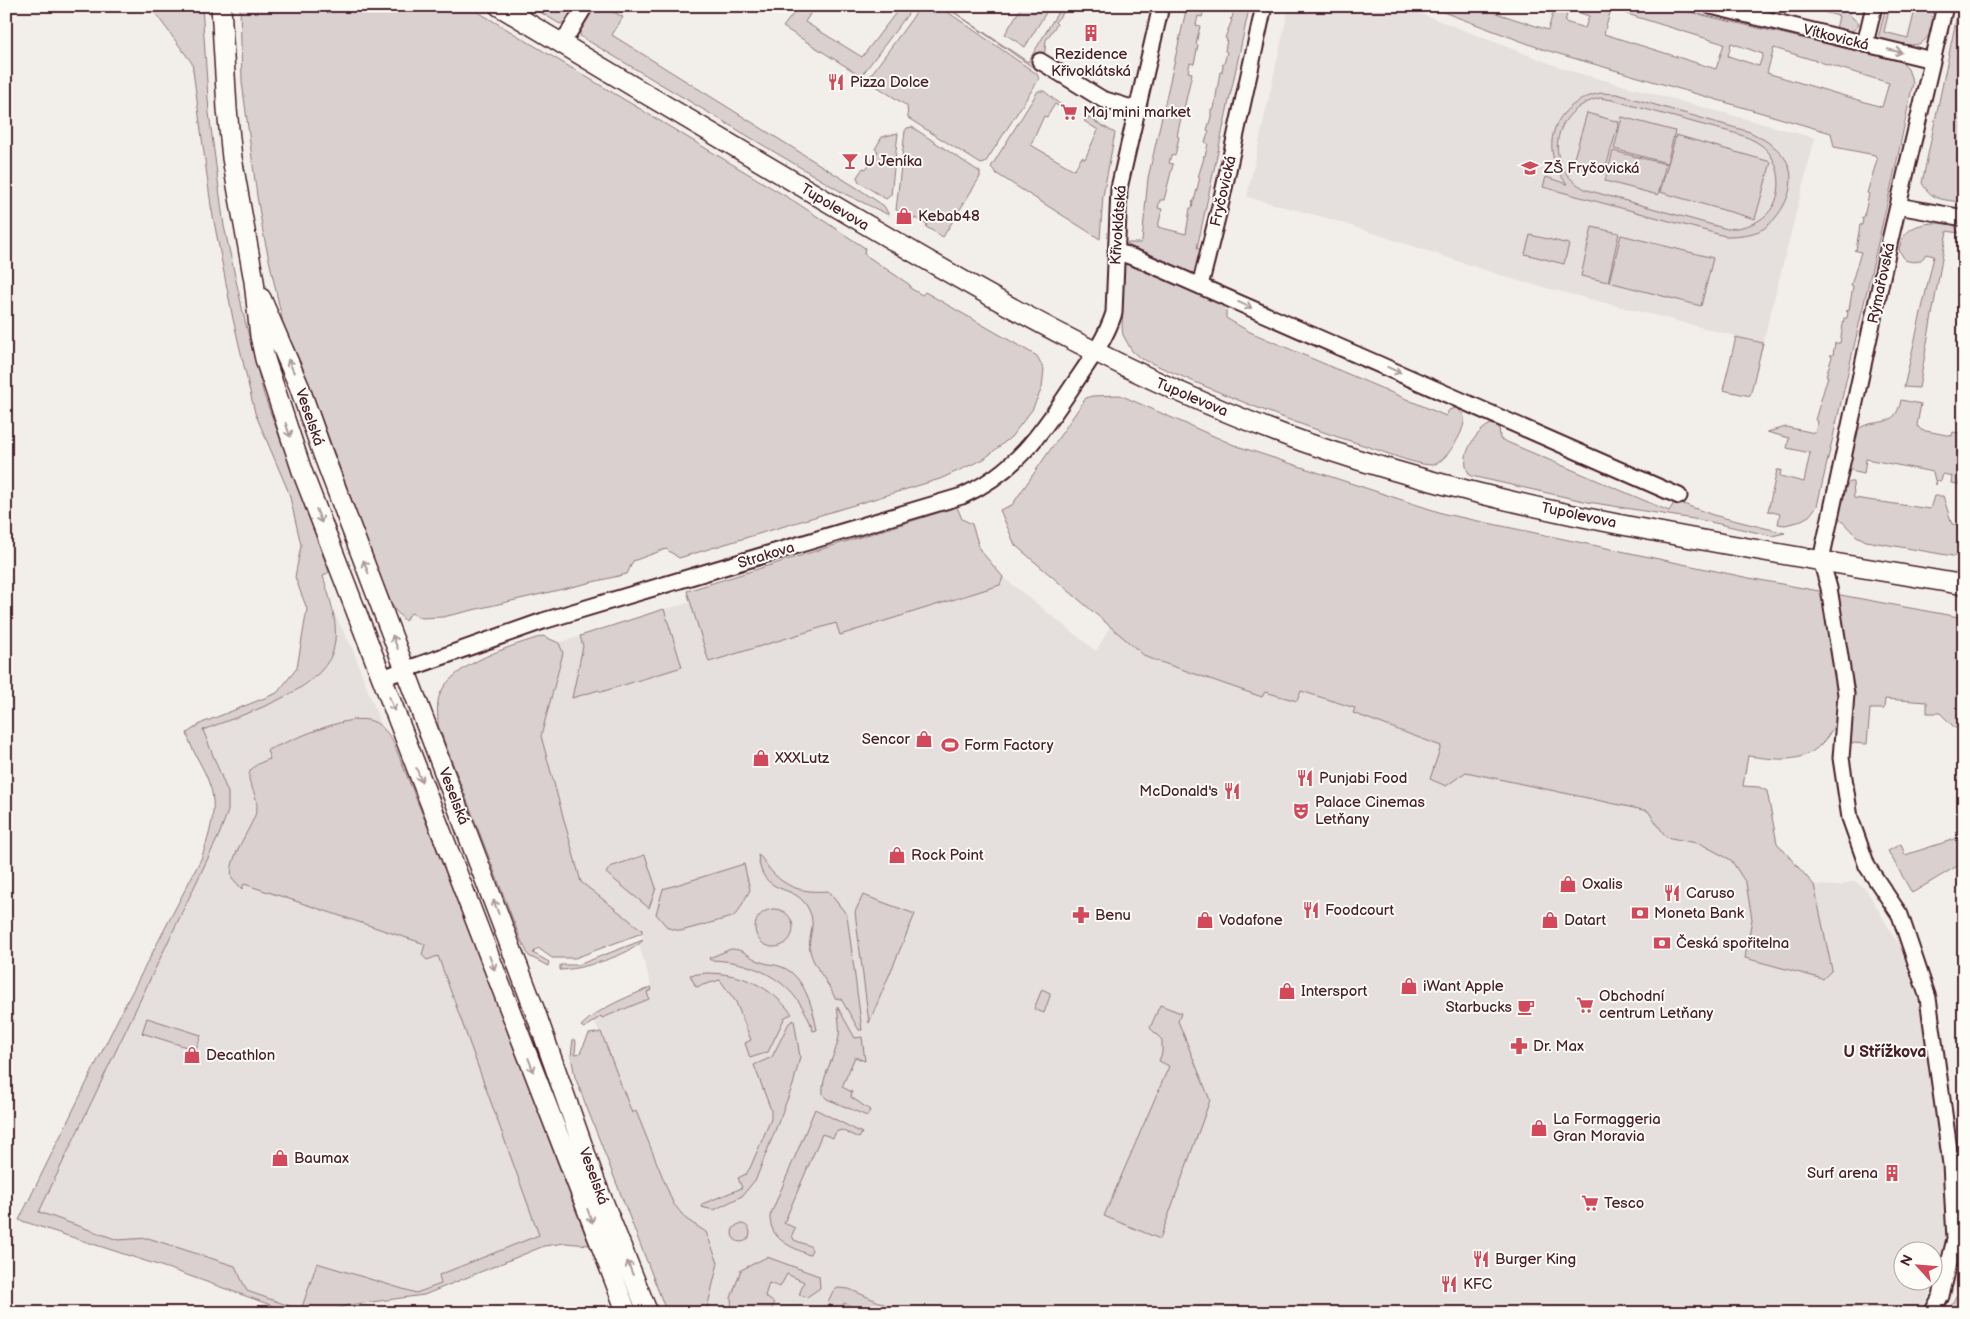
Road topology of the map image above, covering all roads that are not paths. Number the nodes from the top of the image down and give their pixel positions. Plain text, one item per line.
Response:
1 (221, 6) edge
2 (499, 6) edge
3 (584, 6) edge
4 (1161, 6) edge
5 (1264, 6) edge
6 (1711, 6) edge
7 (1874, 6) edge
8 (1945, 6) edge
9 (562, 44) junction
10 (1865, 44) junction
11 (1932, 60) junction
12 (1040, 61) dead end
13 (1138, 110) junction
14 (1898, 206) junction
15 (1964, 218) edge
16 (1116, 252) junction
17 (254, 281) junction
18 (1200, 286) junction
19 (1095, 353) junction
20 (1679, 496) dead end
21 (1821, 560) junction
22 (1964, 585) edge
23 (406, 670) junction
24 (382, 678) junction
25 (536, 1011) junction
26 (513, 1019) junction
27 (1957, 1164) edge
28 (627, 1313) edge
29 (648, 1313) edge
30 (1932, 1313) edge

1 - 17 main road, Veselská
2 - 9 main road, Tupolevova
3 - 9 street
4 - 13 street, Křivoklátská
5 - 18 street, Fryčovická
6 - 10 street, Vítkovická
7 - 10 street
8 - 11 street, Rýmařovská
9 - 19 main road, Tupolevova
10 -> 11 street, Vítkovická
11 - 14 street, Rýmařovská
12 - 13 street
13 - 16 street, Křivoklátská
14 - 15 street
14 - 21 street, Rýmařovská
16 - 18 street
16 - 19 street, Křivoklátská
23 -> 17 main road, Veselská
17 -> 24 main road, Veselská
18 -> 20 street
19 - 21 main road, Tupolevova
19 - 23 street, Strakova
21 - 22 main road, Tupolevova
21 - 27 street
23 - 24 street, Strakova
25 -> 23 main road, Veselská
24 -> 26 main road, Veselská
25 - 26 street
29 -> 25 main road, Veselská
26 -> 28 main road, Veselská
27 - 30 street

